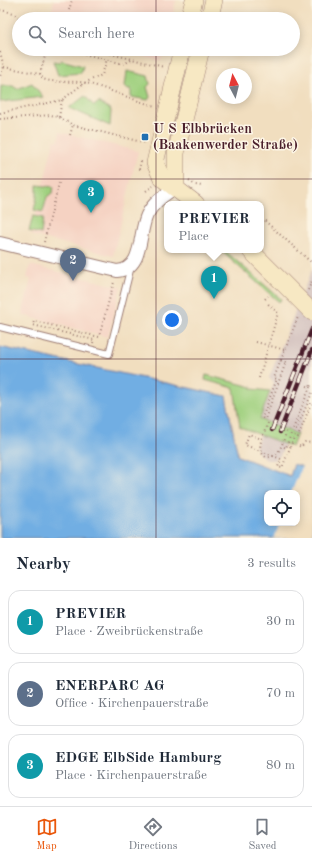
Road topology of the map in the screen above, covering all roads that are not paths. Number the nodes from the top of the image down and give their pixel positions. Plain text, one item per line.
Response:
1 (194, 0) edge
2 (191, 12) edge
3 (180, 56) edge
4 (199, 56) edge
5 (176, 187) junction
6 (192, 201) edge
7 (0, 243) edge
8 (253, 253) edge
9 (131, 266) junction
10 (305, 314) edge
11 (0, 328) edge

1 - 2 main road
3 - 5 main road
4 - 5 main road
5 - 6 main road
5 - 9 street
7 - 9 street
8 - 10 main road
9 - 11 lane

